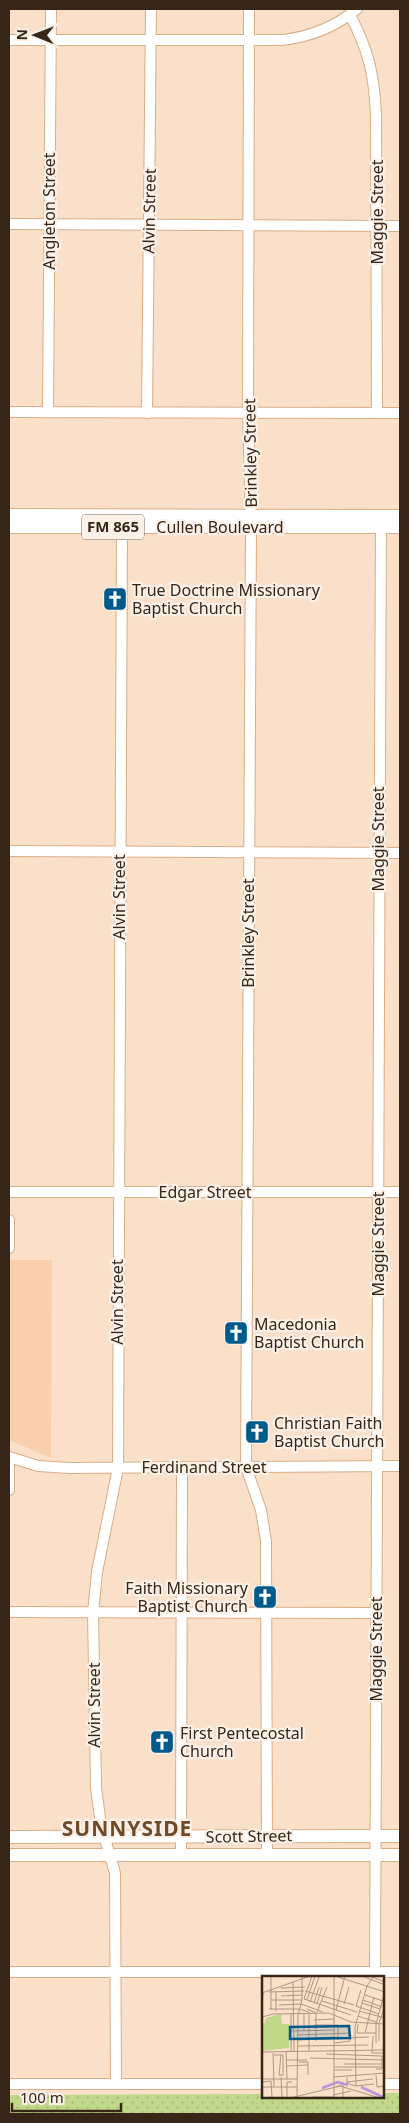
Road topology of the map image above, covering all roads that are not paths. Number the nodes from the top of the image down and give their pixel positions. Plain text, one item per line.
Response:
1 (51, 9) edge
2 (151, 9) edge
3 (249, 9) edge
4 (354, 12) edge
5 (150, 39) junction
6 (9, 40) edge
7 (51, 40) junction
8 (249, 40) junction
9 (9, 224) edge
10 (50, 224) junction
11 (149, 225) junction
12 (248, 225) junction
13 (377, 226) junction
14 (400, 226) edge
15 (9, 412) edge
16 (48, 412) junction
17 (147, 413) junction
18 (248, 413) junction
19 (377, 413) junction
20 (400, 413) edge
21 (9, 515) edge
22 (400, 516) edge
23 (122, 521) junction
24 (251, 521) junction
25 (381, 522) junction
26 (9, 527) edge
27 (400, 528) edge
28 (9, 851) edge
29 (119, 852) junction
30 (248, 853) junction
31 (378, 853) junction
32 (400, 853) edge
33 (117, 1191) junction
34 (9, 1192) edge
35 (246, 1192) junction
36 (378, 1192) junction
37 (400, 1192) edge
38 (9, 1220) edge
39 (9, 1248) edge
40 (9, 1457) edge
41 (246, 1466) junction
42 (377, 1466) junction
43 (400, 1466) edge
44 (182, 1467) junction
45 (118, 1468) junction
46 (9, 1490) edge
47 (9, 1612) edge
48 (93, 1613) junction
49 (181, 1613) junction
50 (266, 1613) junction
51 (377, 1613) junction
52 (267, 1835) junction
53 (375, 1836) junction
54 (400, 1836) edge
55 (9, 1837) edge
56 (105, 1837) junction
57 (181, 1837) junction
58 (111, 1854) junction
59 (9, 1855) edge
60 (182, 1855) junction
61 (267, 1855) junction
62 (374, 1855) junction
63 (400, 1855) edge
64 (9, 1972) edge
65 (117, 1972) junction
66 (400, 1972) edge
67 (375, 1974) edge
68 (9, 2084) edge
69 (116, 2084) junction
70 (262, 2084) edge
71 (384, 2084) edge
72 (400, 2084) edge

1 - 7 street, Angleton Street
2 - 5 street, Alvin Street
3 - 8 street, Brinkley Street
4 - 8 street
4 - 13 street, Maggie Street
5 - 7 street
5 - 8 street
5 - 11 street, Alvin Street
6 - 7 street
7 - 10 street, Angleton Street
8 - 12 street, Brinkley Street
9 - 10 street
10 - 11 street
10 - 16 street, Angleton Street
11 - 12 street
11 - 17 street, Alvin Street
12 - 13 street
12 - 18 street, Brinkley Street
13 - 14 street
13 - 19 street, Maggie Street
15 - 16 street
16 - 17 street
17 - 18 street
18 - 19 street
18 - 24 street, Brinkley Street
19 - 20 street
21 - 23 main road, Cullen Boulevard / FM 865
22 - 25 main road, Cullen Boulevard / FM 865
23 - 24 main road, Cullen Boulevard / FM 865
23 - 26 main road, Cullen Boulevard / FM 865
23 - 29 street, Alvin Street
24 - 25 main road, Cullen Boulevard / FM 865
24 - 30 street, Brinkley Street
25 - 27 main road, Cullen Boulevard / FM 865
25 - 31 street, Maggie Street
28 - 29 street
29 - 30 street
29 - 33 street, Alvin Street
30 - 31 street
30 - 35 street, Brinkley Street
31 - 32 street
31 - 36 street, Maggie Street
33 - 34 street, Edgar Street
33 - 35 street, Edgar Street
33 - 45 street, Alvin Street
35 - 36 street, Edgar Street
35 - 41 street, Brinkley Street
36 - 37 street, Edgar Street
36 - 42 street, Maggie Street
38 - 39 street
40 - 45 street, Ferdinand Street
40 - 46 street
41 - 42 street, Ferdinand Street
41 - 44 street, Ferdinand Street
41 - 50 street, Brinkley Street
42 - 43 street, Ferdinand Street
42 - 51 street, Maggie Street
44 - 45 street, Ferdinand Street
44 - 49 street
45 - 48 street, Alvin Street
47 - 48 street
48 - 49 street
48 - 56 street, Alvin Street
49 - 50 street
49 - 57 street
50 - 51 street
50 - 52 street, Brinkley Street
51 - 53 street, Maggie Street
52 - 53 main road, Scott Street
52 - 57 main road, Scott Street
52 - 61 street, Brinkley Street
53 - 54 main road, Scott Street
53 - 62 street, Maggie Street
55 - 56 main road, Scott Street
56 - 57 main road, Scott Street
56 - 58 street, Alvin Street
57 - 60 street
58 - 59 main road, Scott Street
58 - 60 main road, Scott Street
58 - 65 street, Alvin Street
60 - 61 main road, Scott Street
61 - 62 main road, Scott Street
62 - 63 main road, Scott Street
62 - 67 street, Maggie Street
64 - 65 street
65 - 67 street
65 - 69 street, Alvin Street
66 - 67 street
68 - 69 street
69 - 70 street
71 - 72 street

